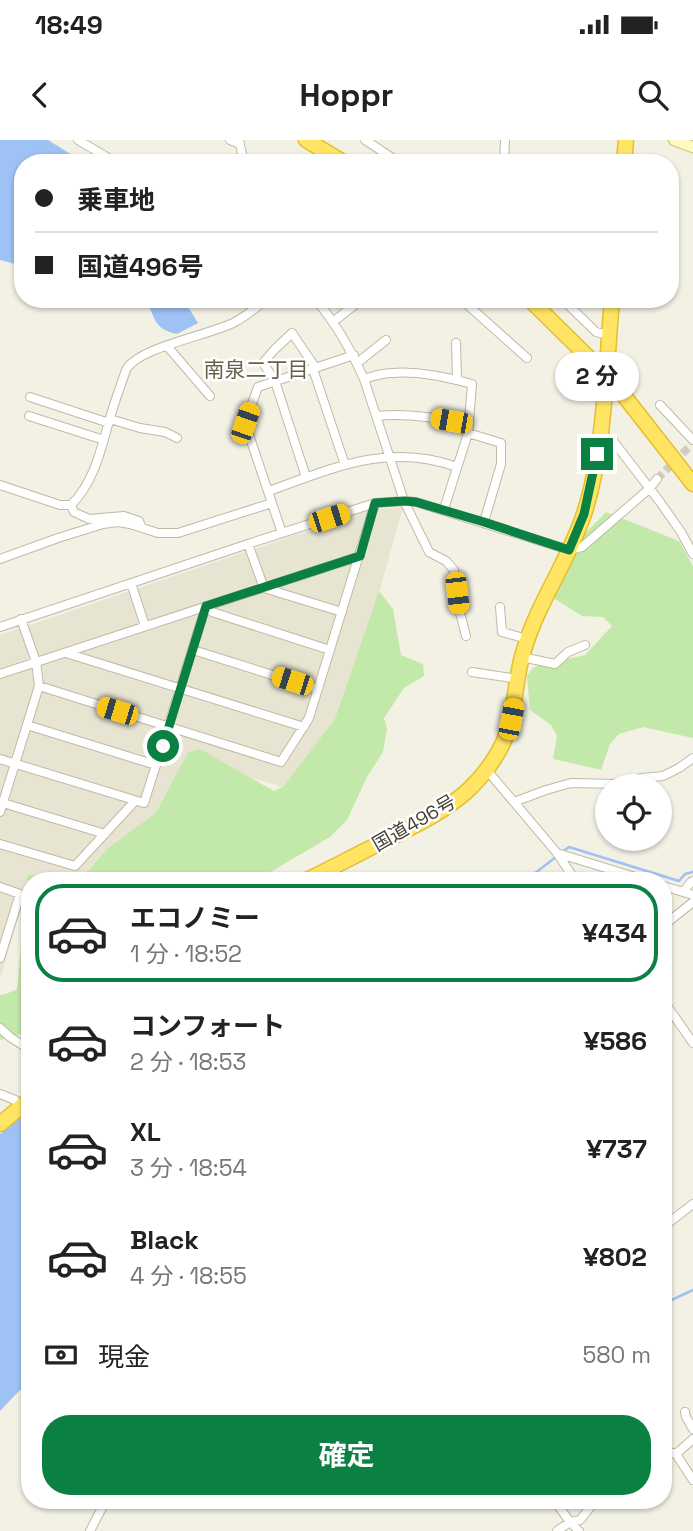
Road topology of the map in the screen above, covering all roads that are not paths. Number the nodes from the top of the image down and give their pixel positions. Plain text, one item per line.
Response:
1 (78, 140) edge
2 (230, 140) edge
3 (306, 140) edge
4 (365, 140) edge
5 (674, 140) edge
6 (240, 142) edge
7 (693, 148) edge
8 (102, 154) edge
9 (330, 154) edge
10 (386, 154) edge
11 (255, 308) edge
12 (322, 308) edge
13 (350, 308) edge
14 (471, 308) edge
15 (538, 308) edge
16 (571, 308) edge
17 (611, 308) edge
18 (332, 322) junction
19 (609, 335) junction
20 (386, 340) dead end
21 (456, 343) dead end
22 (167, 346) junction
23 (527, 358) dead end
24 (356, 359) junction
25 (313, 369) junction
26 (364, 379) junction
27 (457, 380) junction
28 (275, 382) junction
29 (210, 396) dead end
30 (30, 397) dead end
31 (660, 405) dead end
32 (70, 410) junction
33 (29, 416) dead end
34 (376, 416) junction
35 (109, 421) junction
36 (64, 427) junction
37 (468, 429) junction
38 (600, 433) junction
39 (177, 438) dead end
40 (104, 440) junction
41 (692, 443) edge
42 (389, 456) junction
43 (345, 465) junction
44 (457, 467) junction
45 (306, 477) junction
46 (657, 479) tunnel mouth
47 (693, 484) edge
48 (0, 485) edge
49 (649, 489) junction
50 (269, 491) junction
51 (404, 501) junction
52 (272, 503) junction
53 (375, 503) junction
54 (72, 505) junction
55 (444, 509) junction
56 (484, 522) junction
57 (142, 528) junction
58 (282, 533) junction
59 (248, 544) junction
60 (569, 550) junction
61 (693, 554) edge
62 (360, 556) junction
63 (0, 559) edge
64 (131, 583) junction
65 (264, 588) junction
66 (206, 606) junction
67 (500, 607) dead end
68 (342, 612) junction
69 (21, 619) junction
70 (145, 626) junction
71 (0, 627) edge
72 (466, 636) dead end
73 (527, 639) junction
74 (586, 645) dead end
75 (193, 650) junction
76 (330, 650) junction
77 (66, 653) junction
78 (522, 657) junction
79 (36, 662) junction
80 (472, 672) dead end
81 (0, 674) edge
82 (518, 679) junction
83 (38, 686) junction
84 (180, 689) junction
85 (317, 689) junction
86 (27, 725) junction
87 (169, 727) junction
88 (304, 727) junction
89 (693, 758) edge
90 (0, 759) edge
91 (15, 763) junction
92 (156, 765) junction
93 (486, 769) junction
94 (135, 801) junction
95 (514, 802) junction
96 (1, 807) edge
97 (105, 834) junction
98 (0, 844) edge
99 (557, 853) junction
100 (323, 872) edge
101 (570, 872) edge
102 (619, 872) edge
103 (693, 881) edge
104 (0, 887) edge
105 (672, 889) edge
106 (683, 892) junction
107 (693, 895) edge
108 (693, 902) edge
109 (672, 919) edge
110 (0, 958) edge
111 (672, 1013) edge
112 (0, 1028) edge
113 (693, 1043) edge
114 (21, 1044) edge
115 (0, 1094) edge
116 (21, 1102) edge
117 (21, 1107) edge
118 (0, 1125) edge
119 (693, 1204) edge
120 (672, 1220) edge
121 (685, 1412) dead end
122 (693, 1429) edge
123 (693, 1438) edge
124 (672, 1453) edge
125 (676, 1454) junction
126 (693, 1480) edge
127 (101, 1509) edge
128 (561, 1509) edge
129 (589, 1509) edge
130 (570, 1522) junction
131 (90, 1531) edge
132 (557, 1531) edge
133 (579, 1531) edge

1 - 8 street
2 - 6 street
3 - 9 highway
4 - 10 street
5 - 7 main road
11 - 22 street
12 - 18 street
13 - 18 street
14 - 23 street
15 - 47 highway, bridge
16 - 19 street
17 - 19 highway, 国道496号
18 - 24 street
19 - 38 highway, 国道496号
20 - 24 street
21 - 27 street
22 - 29 street
22 - 35 street
24 - 25 street
24 - 26 street
25 - 28 street
25 - 28 street
25 - 43 street
26 - 27 street
26 - 34 street
27 - 37 street
28 - 45 street
28 - 50 street
30 - 32 street
31 - 41 street
32 - 35 street
32 - 36 street
33 - 36 street
34 - 37 street
34 - 42 street
35 - 39 street
35 - 40 street
36 - 40 street
37 - 44 street
37 - 56 street
38 - 49 street
38 - 60 highway, 国道496号
40 - 54 street
42 - 43 street
42 - 44 street
42 - 51 street
43 - 45 street
44 - 55 street
45 - 50 street
46 - 49 street
48 - 54 street
49 - 60 street
49 - 61 street
50 - 52 street
51 - 53 street
51 - 55 street
51 - 72 street
52 - 57 street
52 - 58 street
53 - 58 street
53 - 62 street
54 - 57 street
55 - 56 street
56 - 60 street
57 - 63 street
58 - 59 street
59 - 64 street
59 - 65 street
60 - 73 highway, 国道496号
62 - 65 street
62 - 68 street
64 - 69 street
64 - 70 street
65 - 66 street
65 - 68 street
66 - 70 street
66 - 75 street
66 - 76 street
67 - 73 street
68 - 76 street
69 - 71 street
69 - 79 street
70 - 77 street
73 - 78 highway, 国道496号
74 - 78 street
75 - 84 street
75 - 85 street
76 - 85 street
77 - 79 street
77 - 84 street
78 - 82 highway, 国道496号
79 - 81 street
79 - 83 street
80 - 82 street
82 - 93 highway, 国道496号
83 - 86 street
83 - 87 street
84 - 87 street
84 - 88 street
85 - 88 street
86 - 91 street
86 - 92 street
87 - 88 street
87 - 92 street
89 - 95 street
90 - 91 street
91 - 94 street
91 - 96 street
92 - 94 street
93 - 95 street
93 - 100 highway, 国道496号
94 - 97 street
95 - 99 street
96 - 97 street
97 - 98 street
99 - 101 street
99 - 102 street
103 - 106 street
104 - 110 street
105 - 106 street
106 - 107 street
108 - 109 street
111 - 113 street
112 - 114 street
115 - 116 street
117 - 118 highway
119 - 120 street
121 - 122 street
123 - 125 street
124 - 125 street
125 - 126 street
127 - 131 street
128 - 130 street
129 - 130 street
130 - 132 street
130 - 133 street

